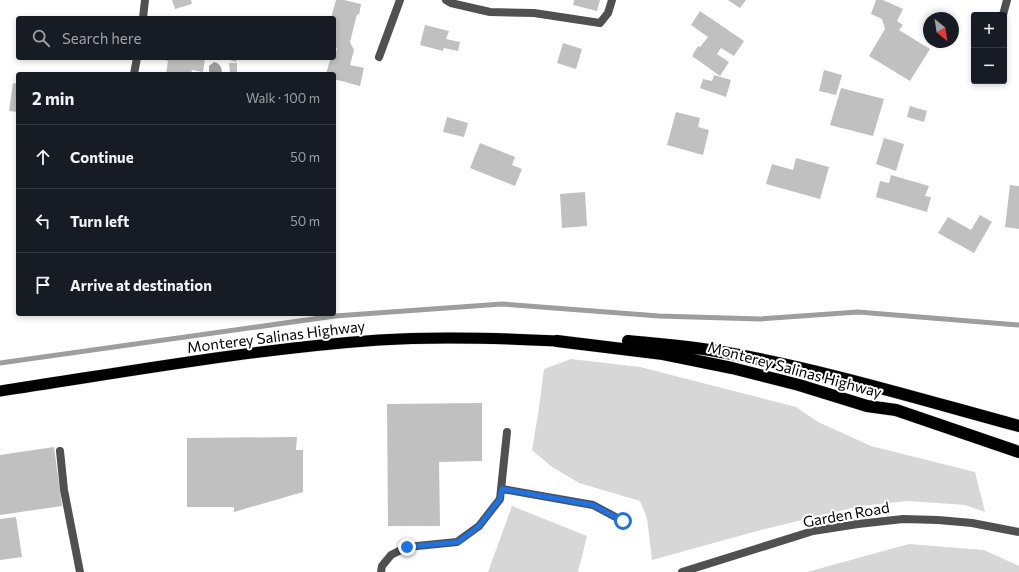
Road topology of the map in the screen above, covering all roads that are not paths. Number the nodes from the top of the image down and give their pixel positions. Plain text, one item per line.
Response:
1 (146, 0) edge
2 (400, 0) edge
3 (446, 0) edge
4 (612, 0) edge
5 (1007, 0) edge
6 (1004, 12) edge
7 (143, 16) edge
8 (379, 57) dead end
9 (137, 60) edge
10 (134, 72) edge
11 (557, 340) junction
12 (0, 391) edge
13 (1019, 426) edge
14 (507, 432) dead end
15 (60, 451) dead end
16 (1019, 452) edge
17 (502, 489) junction
18 (623, 521) dead end
19 (1019, 532) edge
20 (80, 572) edge
21 (380, 572) edge
22 (682, 572) edge

1 - 7 street
2 - 8 street
3 - 4 street
5 - 6 street
9 - 10 street
11 - 12 highway, Monterey Salinas Highway
11 - 13 highway, Monterey Salinas Highway
11 - 16 highway, Monterey Salinas Highway
14 - 17 street
15 - 20 street
17 - 18 street
17 - 21 street
19 - 22 street, Garden Road

